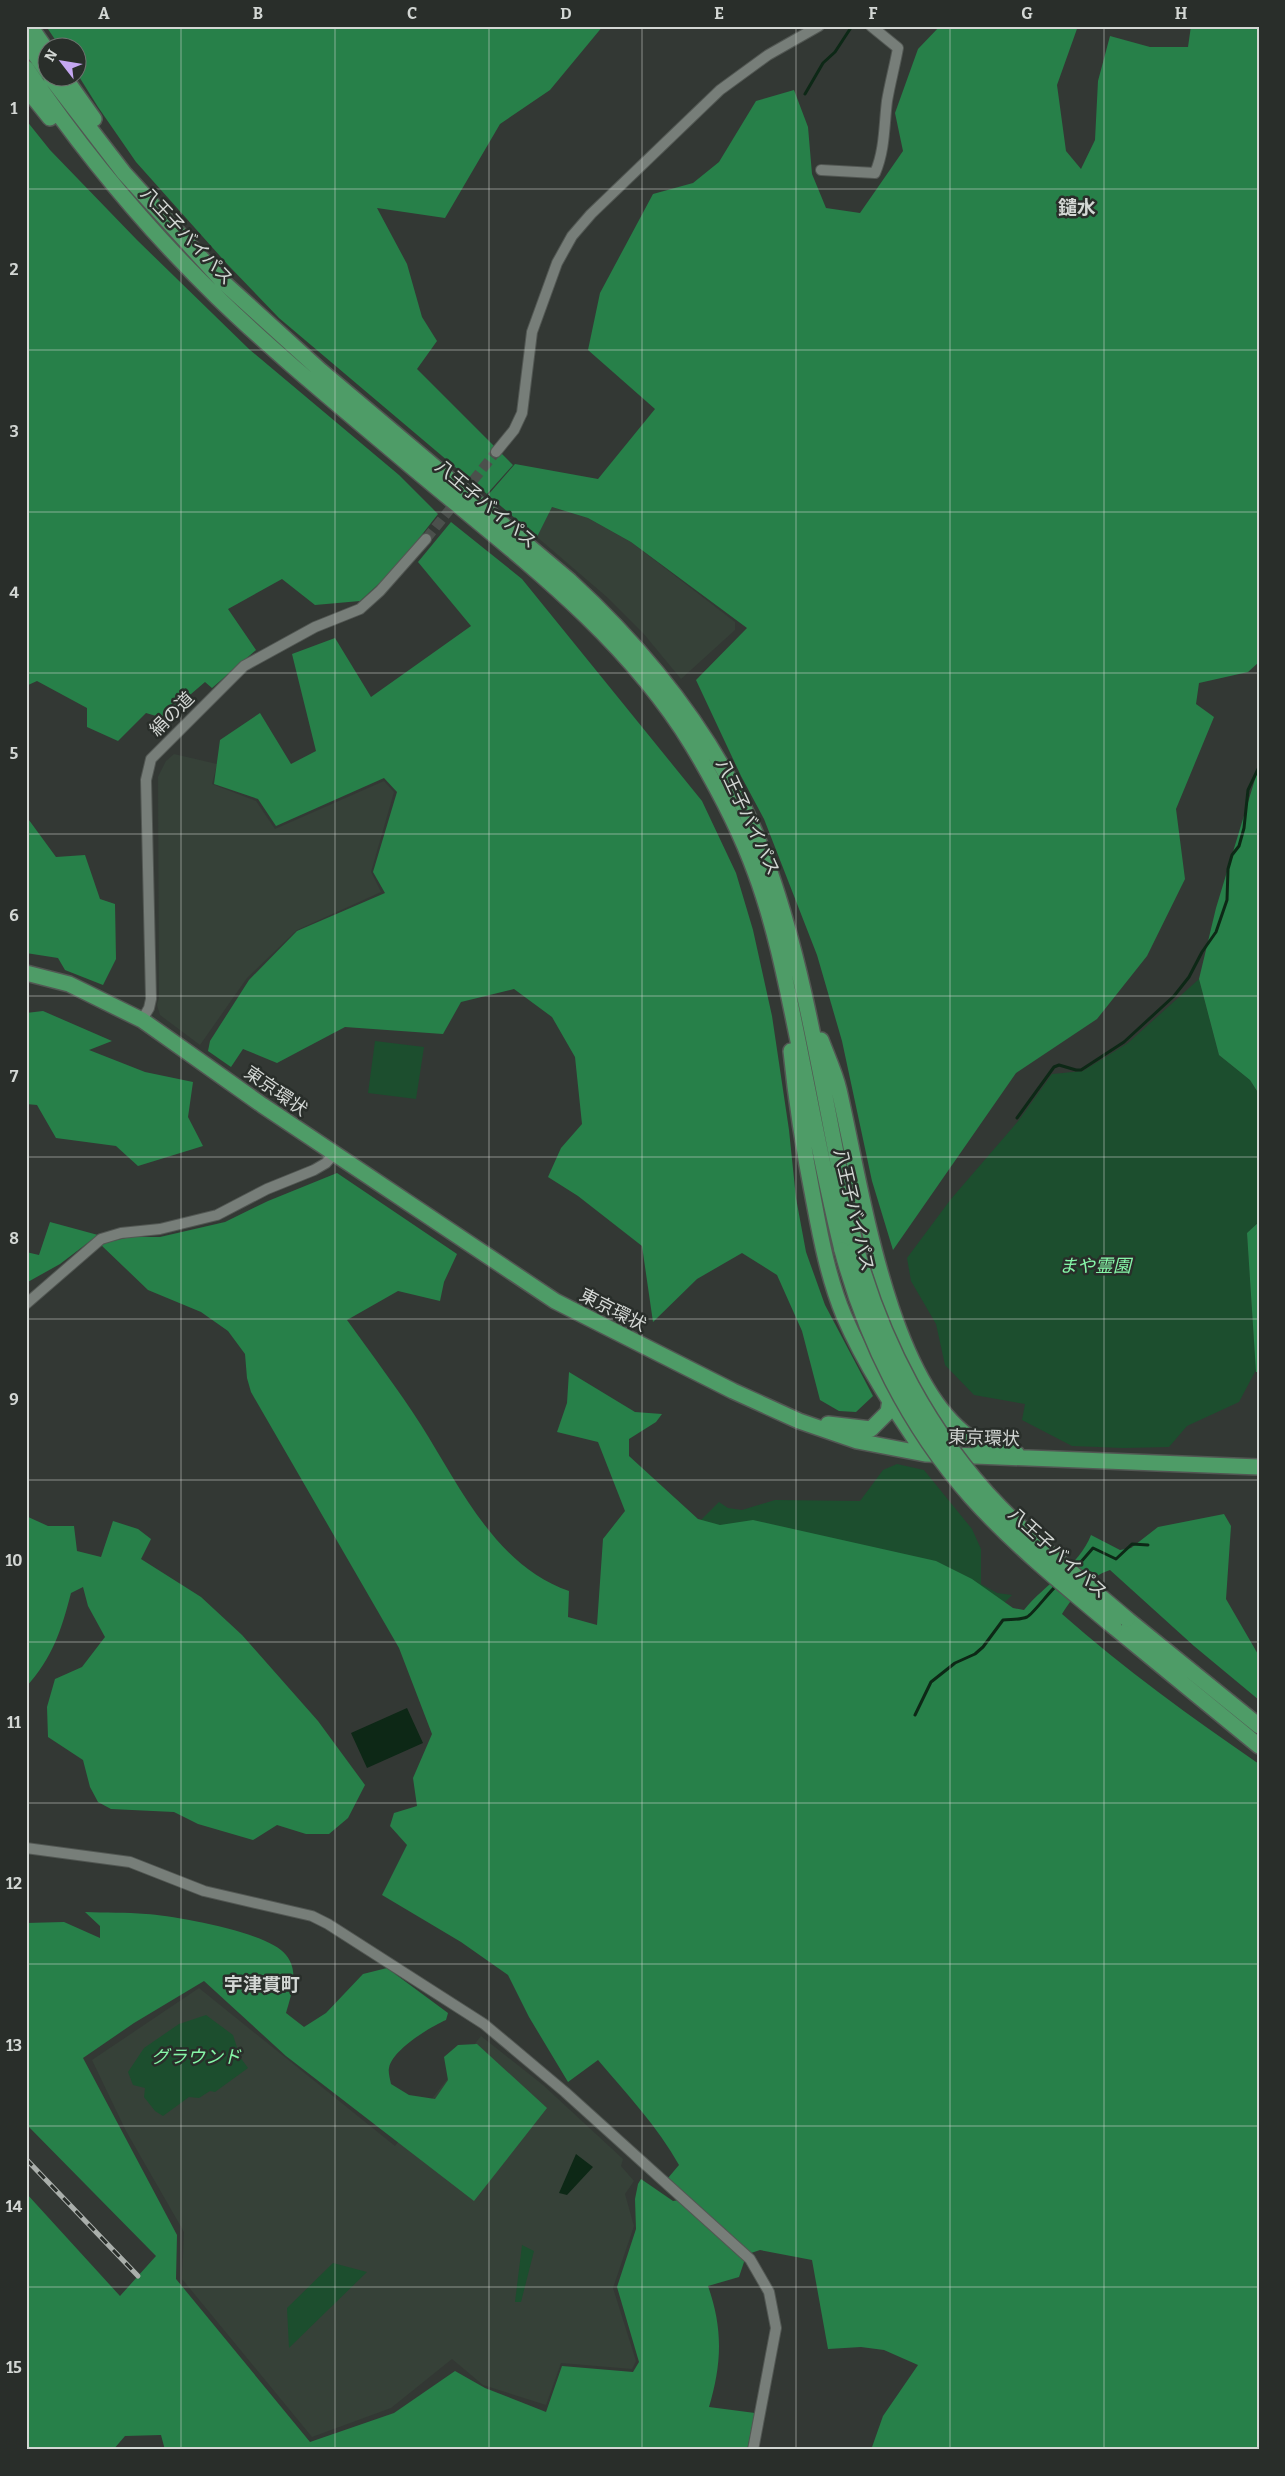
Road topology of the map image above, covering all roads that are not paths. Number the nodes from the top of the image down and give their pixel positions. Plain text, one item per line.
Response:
1 (30, 26) edge
2 (819, 26) edge
3 (871, 26) edge
4 (38, 38) edge
5 (26, 42) edge
6 (38, 59) edge
7 (26, 68) edge
8 (26, 88) edge
9 (58, 88) edge
10 (72, 88) edge
11 (821, 170) dead end
12 (113, 182) junction
13 (166, 222) junction
14 (496, 452) tunnel mouth
15 (426, 539) tunnel mouth
16 (784, 972) junction
17 (26, 973) edge
18 (802, 986) junction
19 (142, 1020) junction
20 (334, 1154) junction
21 (849, 1248) junction
22 (26, 1304) edge
23 (890, 1400) junction
24 (942, 1410) junction
25 (799, 1421) junction
26 (925, 1454) junction
27 (944, 1455) junction
28 (1030, 1458) junction
29 (1259, 1467) edge
30 (1259, 1726) edge
31 (1259, 1746) edge
32 (26, 1848) edge
33 (753, 2450) edge

1 - 4 highway
2 - 14 street
3 - 11 street
5 - 6 highway
7 - 12 highway, 八王子バイパス
8 - 12 highway
9 - 13 highway, 八王子バイパス
10 - 13 highway
12 - 16 highway, 八王子バイパス
13 - 18 highway, 八王子バイパス
15 - 19 street, 絹の道
16 - 21 highway, 八王子バイパス
16 - 23 highway
17 - 19 highway, 東京環状
18 - 21 highway, 八王子バイパス
18 - 24 highway
19 - 20 highway, 東京環状
20 - 22 street
20 - 25 highway, 東京環状
21 - 30 highway, 八王子バイパス, bridge
21 - 31 highway, 八王子バイパス, bridge
23 - 25 highway
23 - 26 highway
24 - 27 highway
24 - 28 highway
25 - 26 highway, 東京環状
26 - 27 highway, 東京環状
27 - 28 highway, 東京環状
28 - 29 highway, 東京環状
32 - 33 street

